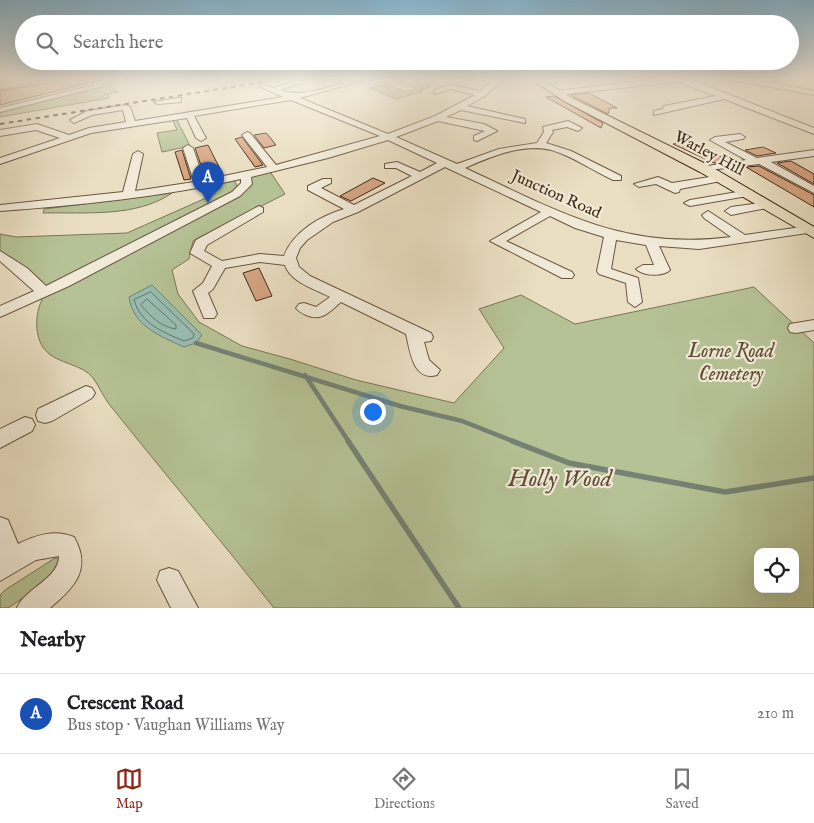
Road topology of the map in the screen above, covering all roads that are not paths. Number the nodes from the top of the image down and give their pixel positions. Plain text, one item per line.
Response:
1 (176, 106) edge
2 (238, 106) edge
3 (312, 106) edge
4 (582, 106) edge
5 (672, 106) edge
6 (749, 106) edge
7 (460, 107) joint
8 (657, 113) dead end
9 (190, 114) junction
10 (178, 116) junction
11 (440, 117) junction
12 (814, 118) edge
13 (74, 120) dead end
14 (522, 121) dead end
15 (132, 123) junction
16 (792, 123) junction
17 (498, 125) dead end
18 (578, 128) dead end
19 (814, 131) edge
20 (0, 133) edge
21 (210, 133) dead end
22 (247, 135) dead end
23 (389, 137) junction
24 (740, 137) dead end
25 (69, 138) junction
26 (477, 138) dead end
27 (540, 145) junction
28 (188, 148) dead end
29 (814, 153) edge
30 (138, 154) dead end
31 (0, 161) edge
32 (758, 161) junction
33 (444, 163) junction
34 (390, 166) dead end
35 (458, 168) junction
36 (274, 169) junction
37 (706, 169) junction
38 (244, 175) junction
39 (419, 175) junction
40 (617, 178) dead end
41 (722, 178) junction
42 (327, 182) dead end
43 (200, 184) junction
44 (639, 184) dead end
45 (814, 190) edge
46 (748, 193) junction
47 (128, 195) junction
48 (690, 203) dead end
49 (768, 205) junction
50 (0, 208) edge
51 (259, 210) dead end
52 (354, 210) junction
53 (731, 211) dead end
54 (549, 212) junction
55 (708, 216) dead end
56 (812, 232) edge
57 (611, 235) junction
58 (744, 240) junction
59 (651, 242) junction
60 (2, 260) edge
61 (288, 261) junction
62 (220, 265) junction
63 (643, 268) dead end
64 (567, 274) dead end
65 (44, 291) junction
66 (340, 296) junction
67 (635, 302) dead end
68 (304, 308) dead end
69 (0, 312) edge
70 (209, 314) dead end
71 (814, 325) edge
72 (796, 328) dead end
73 (432, 370) dead end
74 (86, 393) dead end
75 (45, 415) dead end
76 (25, 425) dead end
77 (0, 439) edge
78 (0, 528) edge
79 (6, 564) edge
80 (169, 580) dead end
81 (30, 608) edge
82 (185, 608) edge

1 - 10 street
2 - 9 street
3 - 23 street, Junction Road
4 - 37 main road, Warley Hill
5 - 8 street
6 - 16 street
7 - 11 street
7 - 14 street
9 - 10 street
9 - 21 street
10 - 15 street
11 - 17 street
11 - 23 street
11 - 26 street
12 - 16 street
13 - 15 street
15 - 25 street
16 - 19 street
18 - 27 street
20 - 25 street
22 - 36 street
23 - 33 street, Junction Road
23 - 36 street
24 - 32 street
25 - 31 street
27 - 35 street
27 - 40 street
28 - 43 street
29 - 32 street
30 - 47 street
32 - 37 street
32 - 45 street
33 - 35 street, Junction Road
33 - 39 street
34 - 39 street
35 - 54 street, Junction Road
36 - 38 street
37 - 41 main road, Warley Hill
38 - 43 street
38 - 65 street
39 - 52 street
41 - 44 street
41 - 46 main road, Warley Hill
42 - 52 street
43 - 47 street
46 - 48 street
46 - 49 main road, Warley Hill
47 - 50 street
49 - 53 street
49 - 56 main road, Warley Hill
51 - 62 street
52 - 61 street
54 - 57 street, Junction Road
54 - 64 street
55 - 58 street
56 - 58 street, Junction Road
57 - 59 street, Junction Road
57 - 67 street
58 - 59 street, Junction Road
59 - 63 street
60 - 65 street
61 - 62 street
61 - 66 street
62 - 70 street
65 - 69 street
66 - 68 street
66 - 73 street
71 - 72 street
74 - 75 street
76 - 77 street
78 - 79 street
79 - 81 street
80 - 82 street

